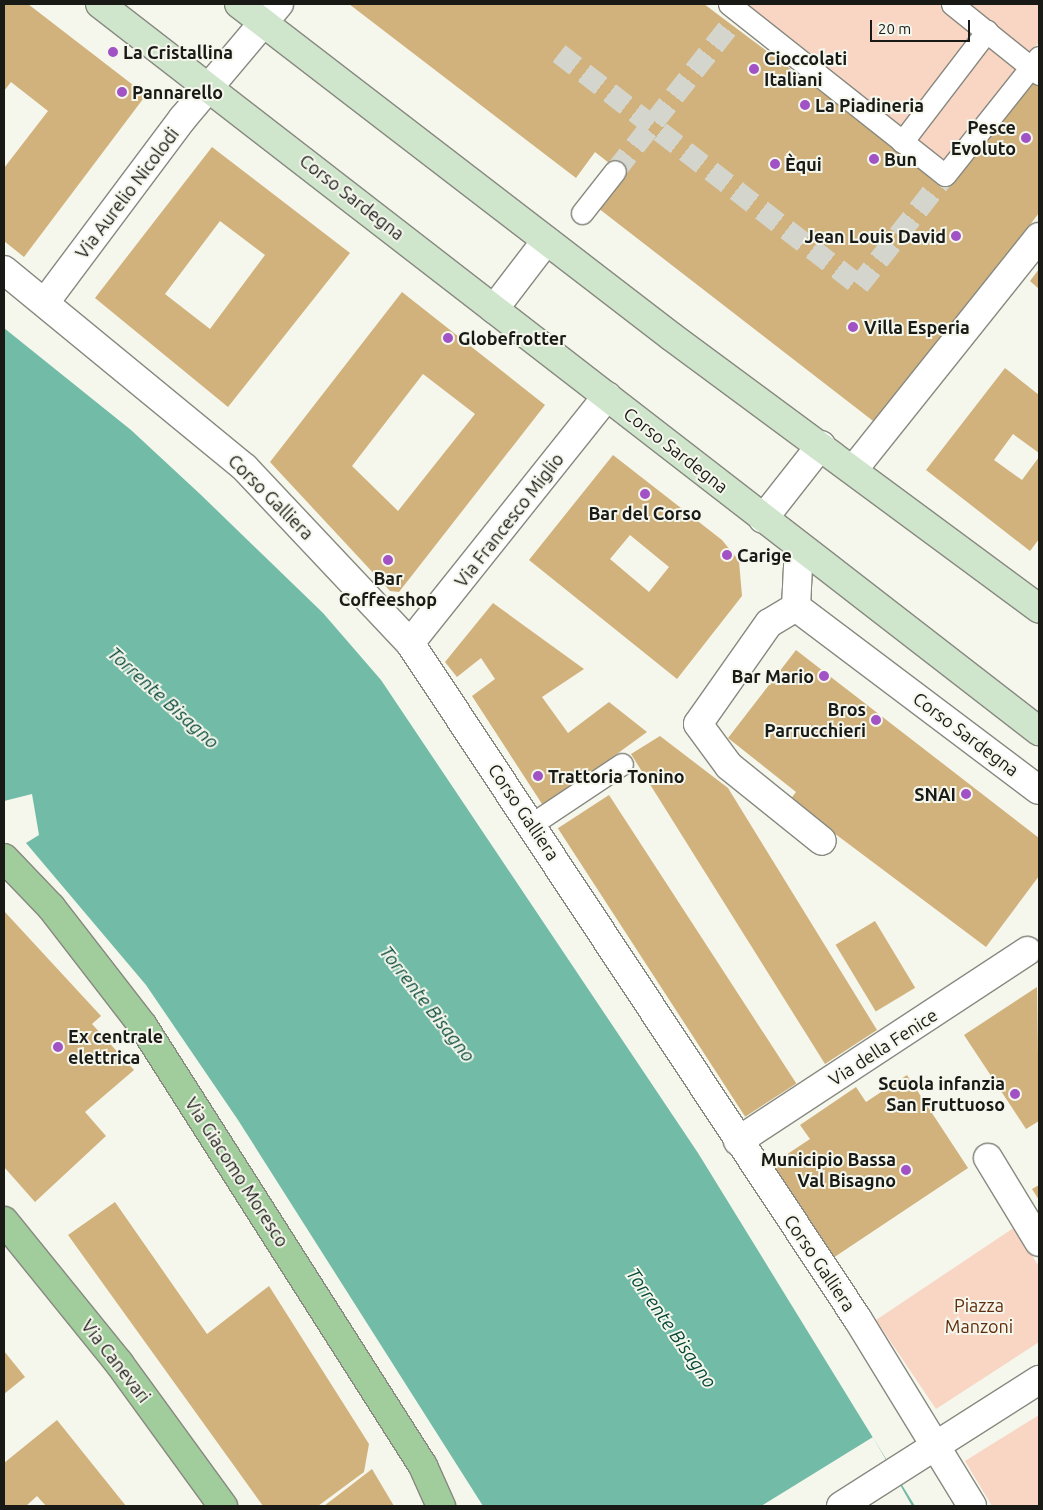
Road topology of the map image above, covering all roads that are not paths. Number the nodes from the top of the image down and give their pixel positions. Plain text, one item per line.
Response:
1 (100, 4) edge
2 (239, 4) edge
3 (957, 5) edge
4 (738, 7) edge
5 (272, 13) edge
6 (987, 31) junction
7 (1036, 66) edge
8 (210, 86) junction
9 (902, 142) junction
10 (615, 171) tunnel mouth
11 (582, 213) dead end
12 (1039, 237) edge
13 (546, 241) junction
14 (4, 270) edge
15 (46, 301) junction
16 (494, 309) junction
17 (607, 396) junction
18 (820, 445) junction
19 (853, 470) junction
20 (763, 519) junction
21 (799, 546) junction
22 (796, 607) junction
23 (1039, 609) edge
24 (410, 643) junction
25 (1039, 731) edge
26 (622, 764) dead end
27 (1039, 790) edge
28 (532, 824) junction
29 (822, 841) dead end
30 (4, 858) edge
31 (1028, 952) dead end
32 (738, 1142) junction
33 (988, 1158) dead end
34 (4, 1221) edge
35 (1039, 1242) edge
36 (1039, 1380) edge
37 (937, 1445) junction
38 (223, 1506) edge
39 (441, 1506) edge
40 (841, 1506) edge
41 (972, 1506) edge

1 - 8 main road, Corso Sardegna
2 - 5 main road
3 - 6 street
4 - 9 street
5 - 8 street
5 - 13 main road
6 - 7 street
6 - 9 street
7 - 9 street
8 - 15 street, Via Aurelio Nicolodi
8 - 16 main road, Corso Sardegna
10 - 11 street
12 - 19 street
13 - 16 street
13 - 18 main road
14 - 15 street, Corso Galliera
15 - 24 street, Corso Galliera
16 - 17 main road, Corso Sardegna
17 - 20 main road, Corso Sardegna
17 - 24 street, Via Francesco Miglio
18 - 19 main road
18 - 20 street
19 - 23 main road
20 - 21 main road, Corso Sardegna
21 - 22 street
21 - 25 main road, Corso Sardegna
22 - 27 street, Corso Sardegna
22 - 29 street
24 - 28 street, Corso Galliera
26 - 28 street
28 - 32 street, Corso Galliera
30 - 39 main road, Via Giacomo Moresco
31 - 32 street, Via della Fenice
32 - 37 street, Corso Galliera
33 - 35 street
34 - 38 main road, Via Canevari
36 - 37 street
37 - 40 street
37 - 41 street, Corso Galliera

